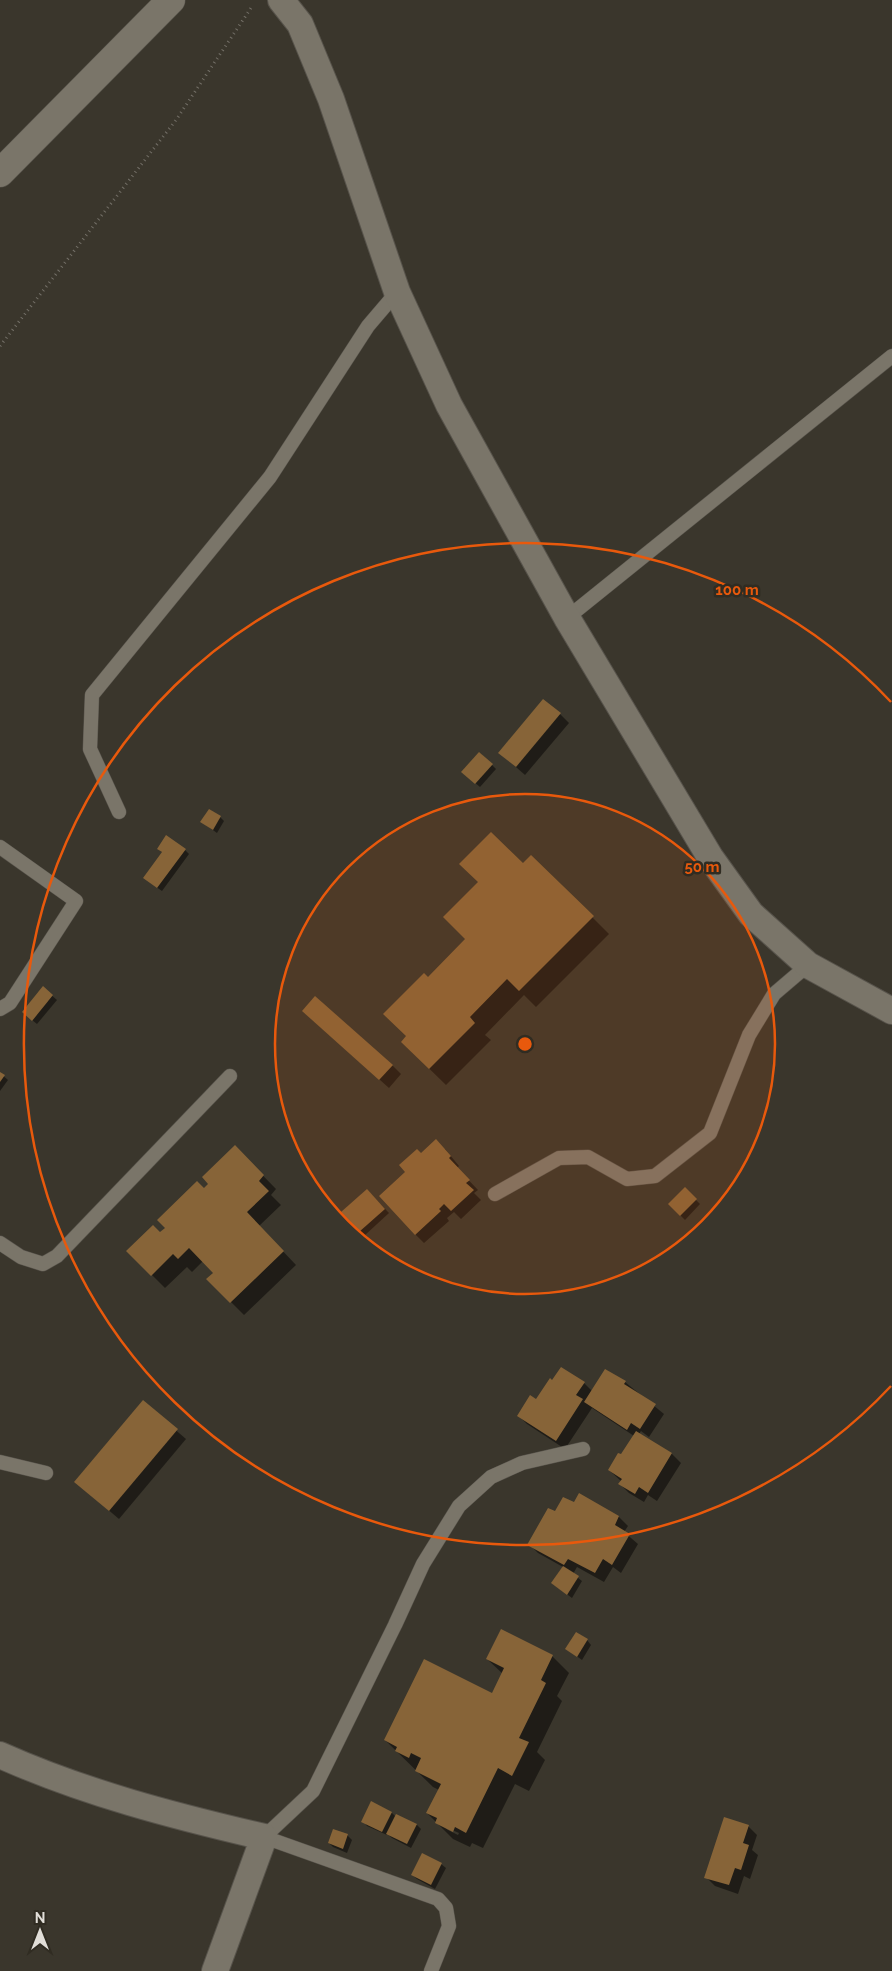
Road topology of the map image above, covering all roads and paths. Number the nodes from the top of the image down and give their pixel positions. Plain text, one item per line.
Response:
1 (256, 0) edge
2 (281, 0) edge
3 (158, 5) edge
4 (0, 174) edge
5 (397, 292) junction
6 (0, 346) edge
7 (892, 356) edge
8 (566, 618) junction
9 (119, 812) dead end
10 (0, 847) edge
11 (808, 965) junction
12 (0, 1009) edge
13 (892, 1011) edge
14 (230, 1076) dead end
15 (495, 1194) dead end
16 (0, 1243) edge
17 (583, 1449) dead end
18 (0, 1462) edge
19 (46, 1473) dead end
20 (0, 1755) edge
21 (264, 1837) junction
22 (215, 1971) edge
23 (431, 1971) edge

1 - 6 path
2 - 5 street
3 - 4 street
5 - 8 street
5 - 9 lane
7 - 8 lane
8 - 11 street
10 - 12 lane
11 - 13 street
11 - 15 lane
14 - 16 lane
17 - 21 lane
18 - 19 lane
20 - 21 street
21 - 22 street
21 - 23 lane

